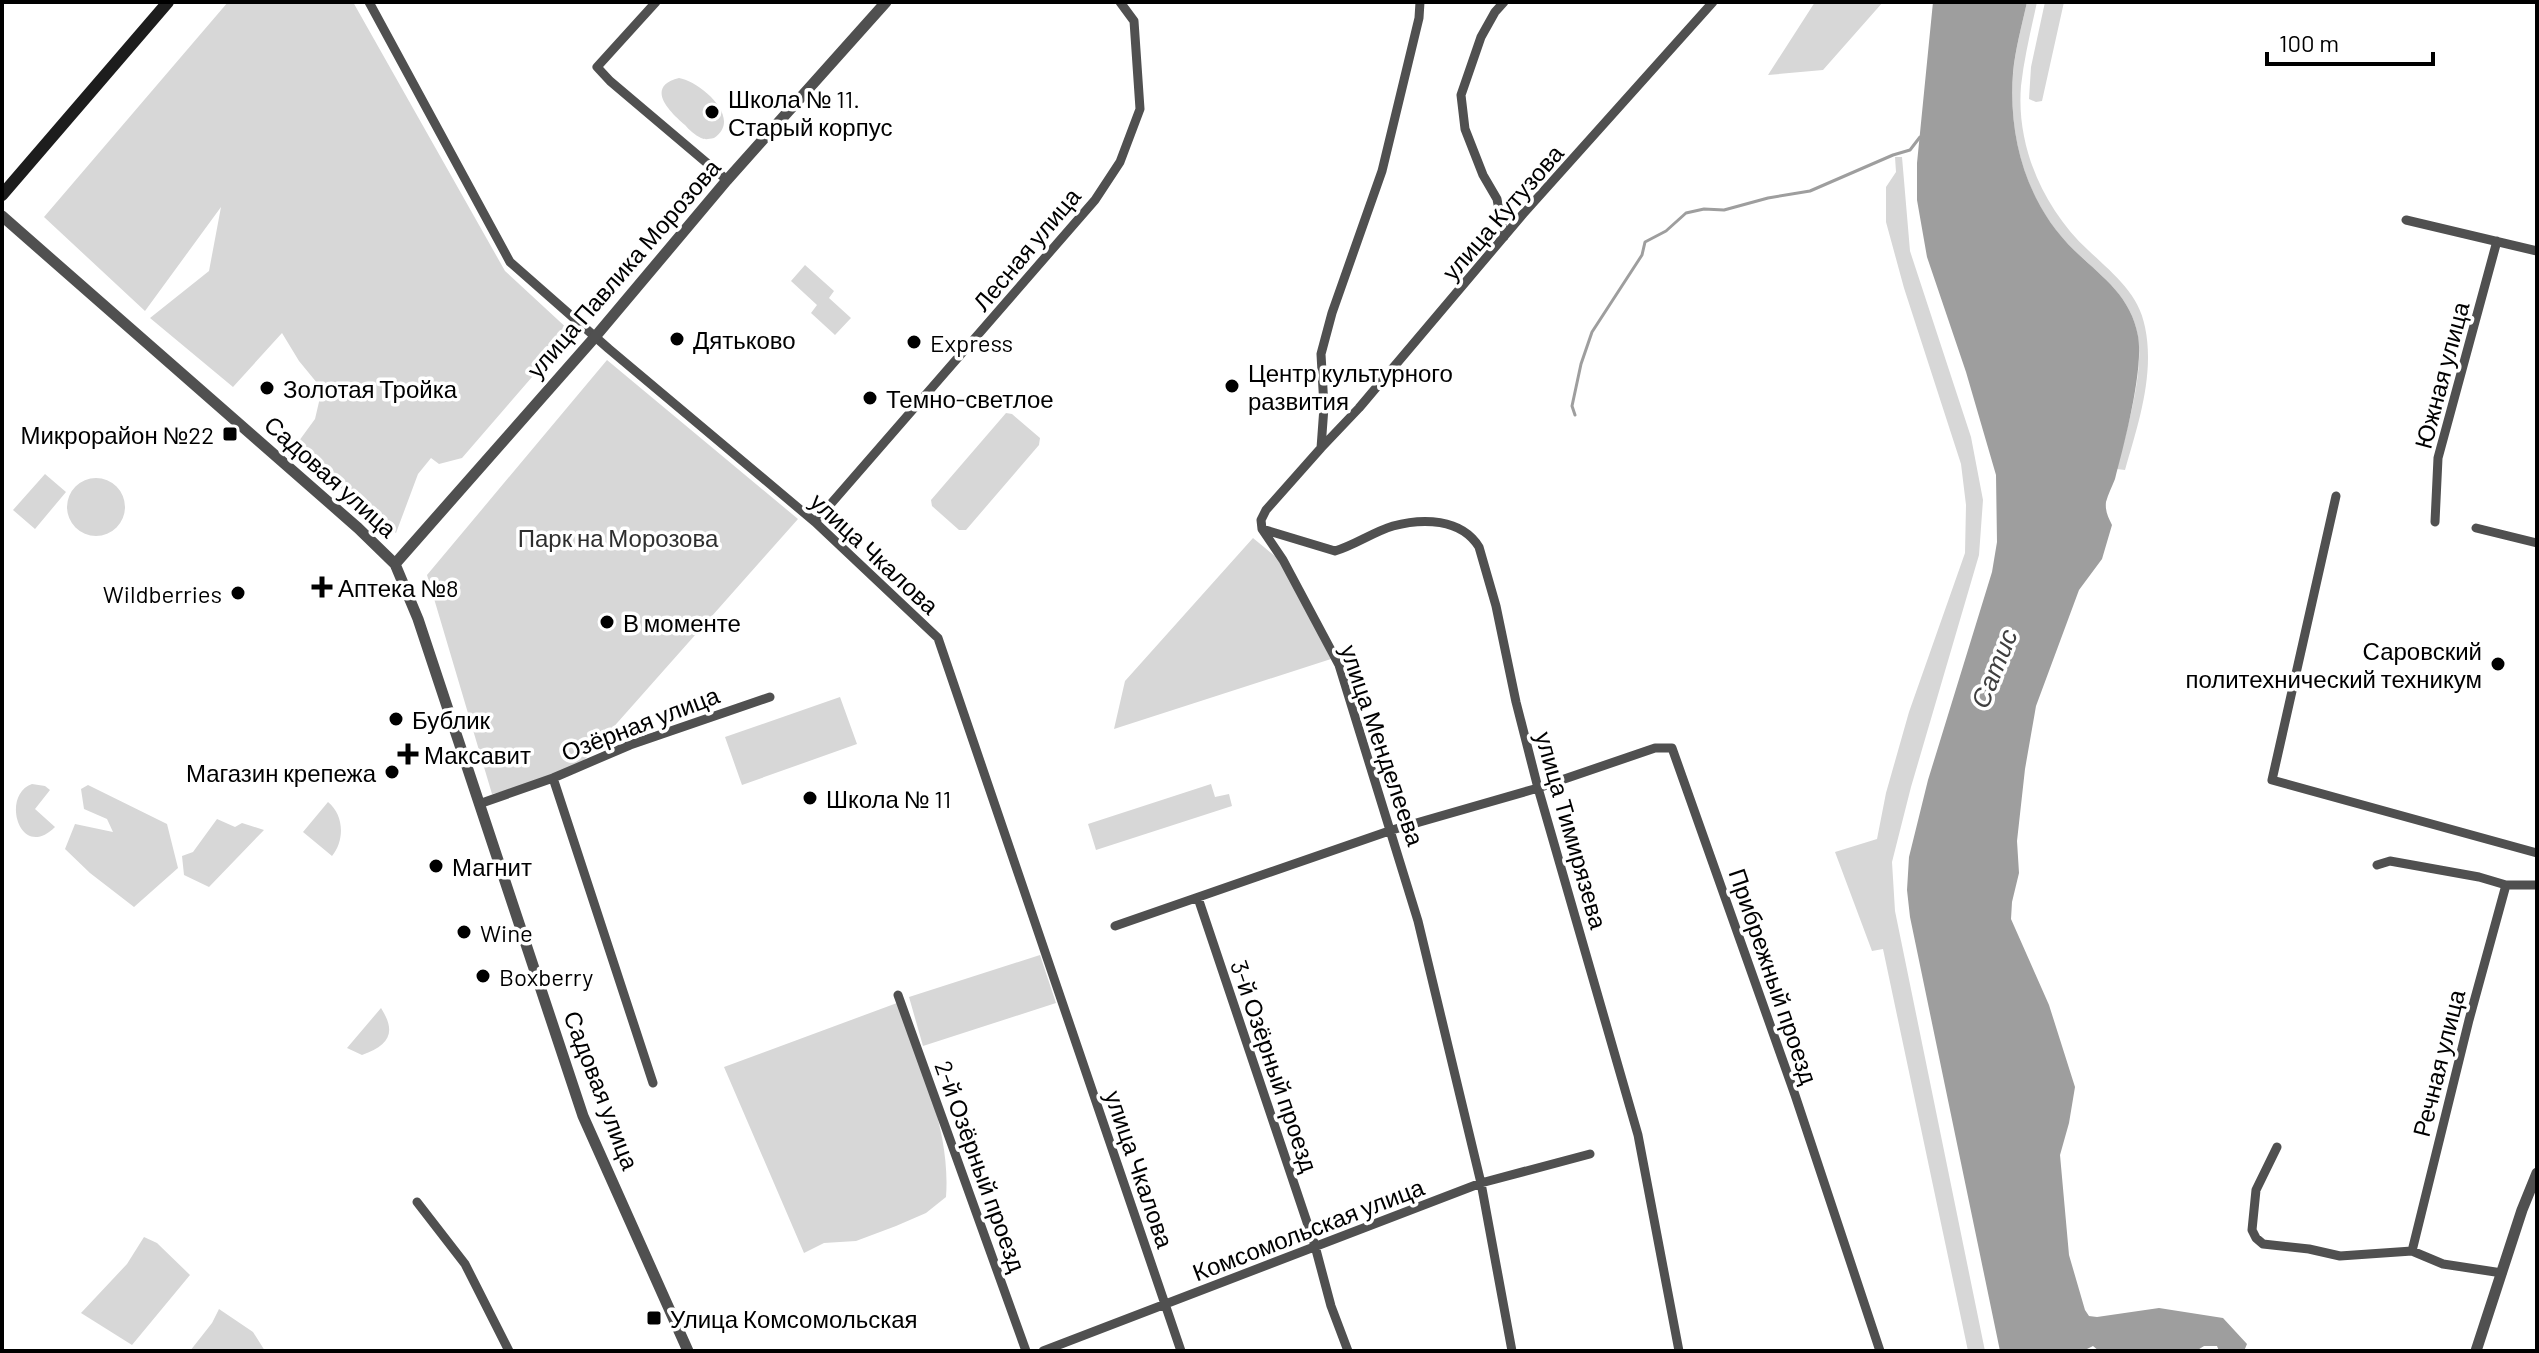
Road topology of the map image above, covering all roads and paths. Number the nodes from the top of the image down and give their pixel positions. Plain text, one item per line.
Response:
1 (168, 2) edge
2 (369, 2) edge
3 (656, 2) edge
4 (886, 2) edge
5 (1120, 2) edge
6 (1420, 2) edge
7 (1504, 2) edge
8 (1713, 2) edge
9 (727, 180) junction
10 (2, 195) edge
11 (2, 216) edge
12 (2406, 220) dead end
13 (1504, 237) junction
14 (2497, 241) junction
15 (2537, 251) edge
16 (595, 337) junction
17 (1321, 448) junction
18 (2336, 496) dead end
19 (815, 522) junction
20 (2435, 522) dead end
21 (2476, 528) dead end
22 (1262, 529) junction
23 (2537, 543) edge
24 (395, 564) junction
25 (770, 697) dead end
26 (553, 778) junction
27 (1538, 788) junction
28 (479, 804) junction
29 (1392, 830) junction
30 (2537, 853) edge
31 (2377, 865) dead end
32 (2506, 885) junction
33 (2537, 885) edge
34 (1198, 898) junction
35 (1115, 926) dead end
36 (898, 995) dead end
37 (653, 1083) dead end
38 (2277, 1147) dead end
39 (1590, 1154) dead end
40 (2537, 1173) edge
41 (1481, 1183) junction
42 (417, 1202) dead end
43 (1315, 1246) junction
44 (2412, 1251) junction
45 (2502, 1273) junction
46 (1166, 1305) junction
47 (509, 1351) edge
48 (688, 1351) edge
49 (1026, 1351) edge
50 (1043, 1351) edge
51 (1181, 1351) edge
52 (1348, 1351) edge
53 (1512, 1351) edge
54 (1679, 1351) edge
55 (1880, 1351) edge
56 (2476, 1351) edge

1 - 10 main road
2 - 16 street, улица Чкалова
3 - 9 street
4 - 9 street, улица Павлика Морозова
5 - 19 street, Лесная улица
6 - 17 street
7 - 13 street
8 - 13 street, улица Кутузова
9 - 16 street, улица Павлика Морозова
11 - 24 street, Садовая улица
12 - 14 street
13 - 17 street, улица Кутузова
14 - 15 street
14 - 20 street, Южная улица
16 - 19 street, улица Чкалова
16 - 24 street, улица Павлика Морозова
17 - 22 street
18 - 30 street
19 - 46 street, улица Чкалова
21 - 23 street
22 - 27 street, улица Тимирязева
22 - 29 street, улица Менделеева
24 - 28 street, Садовая улица
25 - 26 street, Озёрная улица
26 - 28 street, Озёрная улица
26 - 37 street
27 - 29 street
27 - 54 street, улица Тимирязева
27 - 55 street, Прибрежный проезд
28 - 48 street, Садовая улица
29 - 34 street
29 - 41 street, улица Менделеева
31 - 32 street
32 - 33 street
32 - 44 street, Речная улица
34 - 35 street
34 - 43 street, 3-й Озёрный проезд
36 - 49 street, 2-й Озёрный проезд
38 - 44 street
39 - 41 street, Комсомольская улица
40 - 45 street
41 - 43 street, Комсомольская улица
41 - 53 street, улица Менделеева
42 - 47 street
43 - 46 street, Комсомольская улица
43 - 52 street, 3-й Озёрный проезд
44 - 45 street
45 - 56 street
46 - 50 street, Комсомольская улица
46 - 51 street, улица Чкалова

